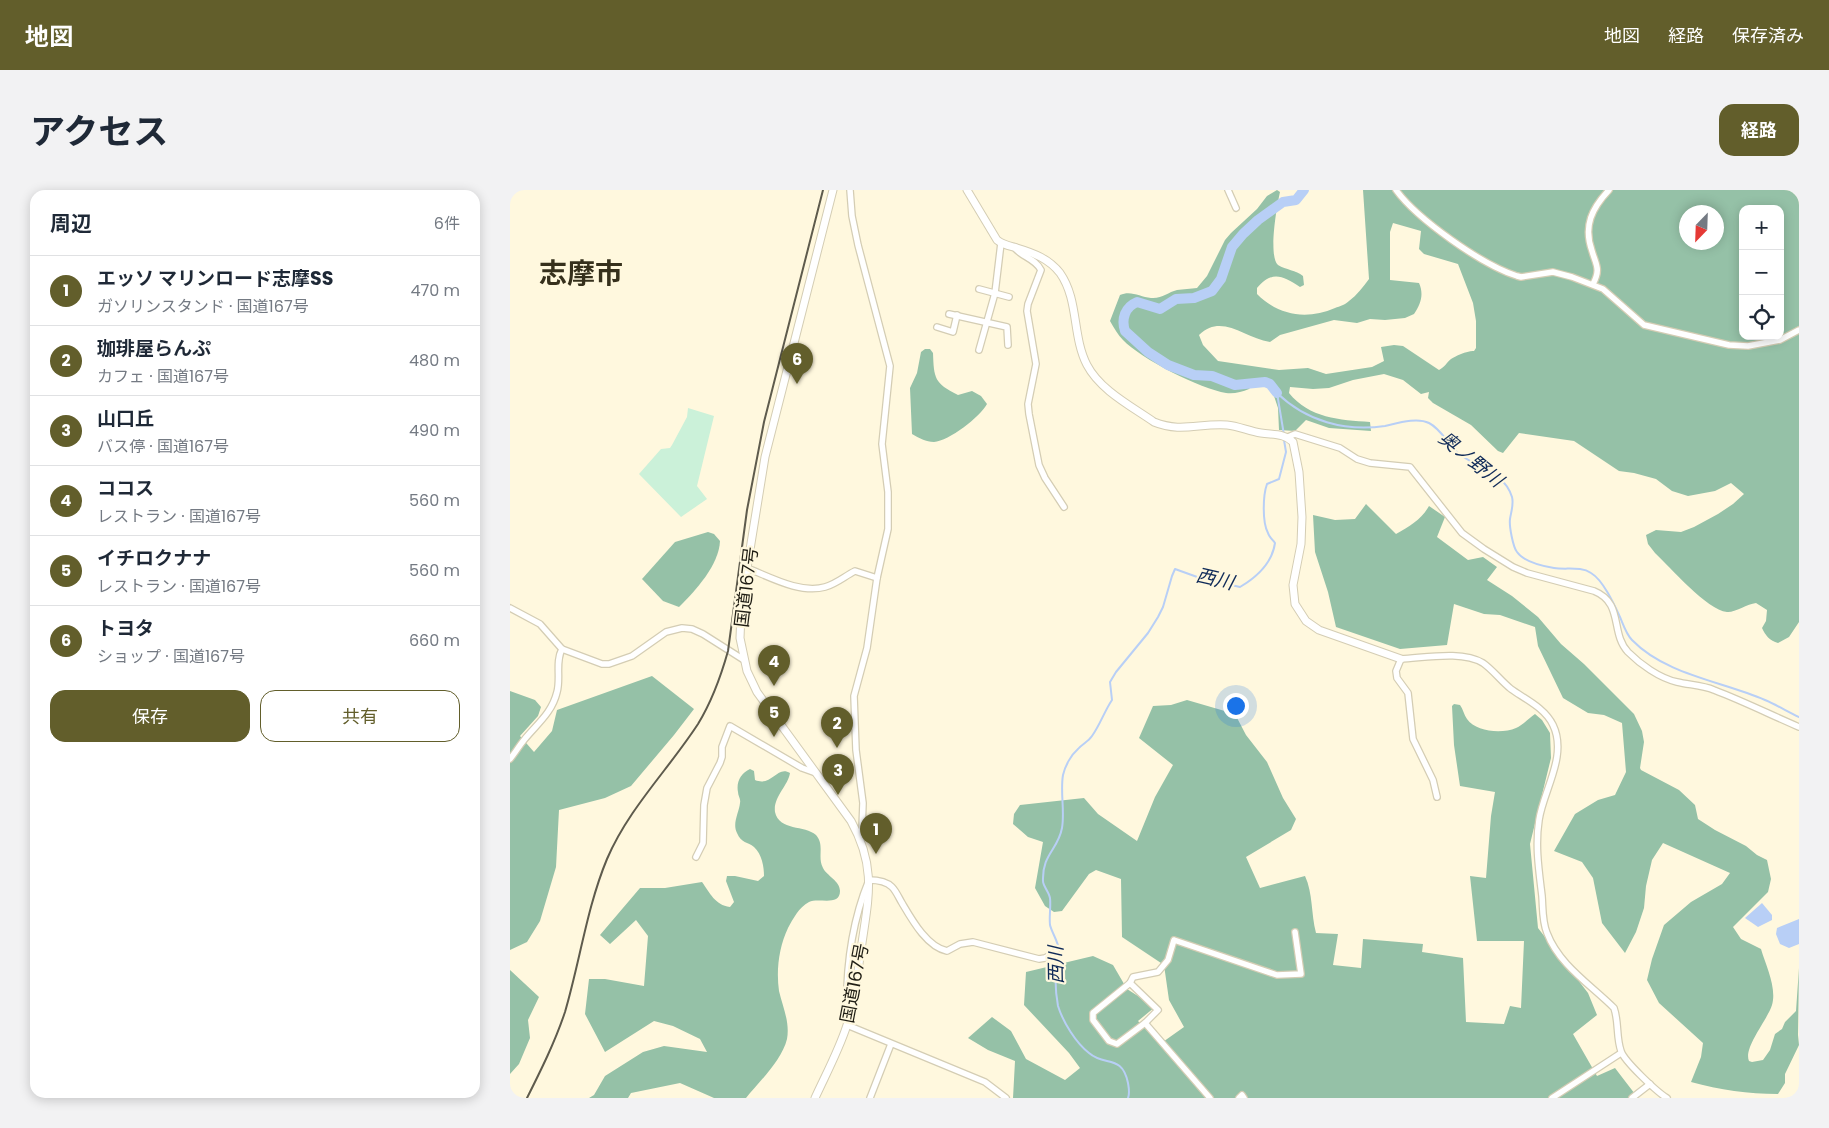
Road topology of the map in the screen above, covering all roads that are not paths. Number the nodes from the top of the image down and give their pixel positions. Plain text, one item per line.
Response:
1 (833, 190) edge
2 (850, 190) edge
3 (968, 190) edge
4 (1228, 190) edge
5 (1396, 190) edge
6 (1609, 190) edge
7 (1236, 208) dead end
8 (1001, 243) junction
9 (1014, 247) junction
10 (1594, 284) junction
11 (979, 289) dead end
12 (995, 293) junction
13 (1009, 297) dead end
14 (949, 314) dead end
15 (956, 315) junction
16 (986, 322) junction
17 (937, 327) dead end
18 (1799, 330) edge
19 (1008, 344) dead end
20 (979, 350) dead end
21 (1288, 437) junction
22 (1064, 507) dead end
23 (747, 568) junction
24 (877, 578) junction
25 (510, 608) edge
26 (562, 649) junction
27 (1401, 659) junction
28 (744, 660) junction
29 (1799, 727) edge
30 (510, 759) edge
31 (816, 773) junction
32 (1437, 797) dead end
33 (859, 835) junction
34 (696, 857) dead end
35 (869, 880) junction
36 (1295, 932) dead end
37 (1056, 952) dead end
38 (1130, 983) junction
39 (1145, 1023) junction
40 (847, 1025) junction
41 (891, 1044) junction
42 (1621, 1053) junction
43 (1650, 1084) junction
44 (815, 1098) edge
45 (870, 1098) edge
46 (1006, 1098) edge
47 (1210, 1098) edge
48 (1239, 1098) edge
49 (1244, 1098) edge
50 (1552, 1098) edge
51 (1632, 1098) edge
52 (1667, 1098) edge

1 - 23 street, 国道167号
2 - 24 street
3 - 8 street
4 - 7 street
5 - 10 street
6 - 10 street
8 - 9 street
8 - 12 street
9 - 21 street
9 - 22 street
10 - 18 street
11 - 12 street
12 - 13 street
12 - 16 street
14 - 15 street
15 - 16 street
15 - 17 street
16 - 19 street
16 - 20 street
21 - 27 street
21 - 29 street
23 - 24 street
23 - 28 street, 国道167号
24 - 33 street
25 - 26 street
26 - 28 street
26 - 30 street
27 - 32 street
27 - 42 street
28 - 31 street, 国道167号
31 - 33 street, 国道167号
31 - 34 street
33 - 35 street, 国道167号
35 - 37 street
35 - 40 street, 国道167号
36 - 38 street
38 - 39 street
38 - 39 street
39 - 47 street
40 - 41 street
40 - 44 street, 国道167号
41 - 45 street
41 - 46 street
42 - 43 street
42 - 50 street
43 - 51 street
43 - 52 street
48 - 49 street

